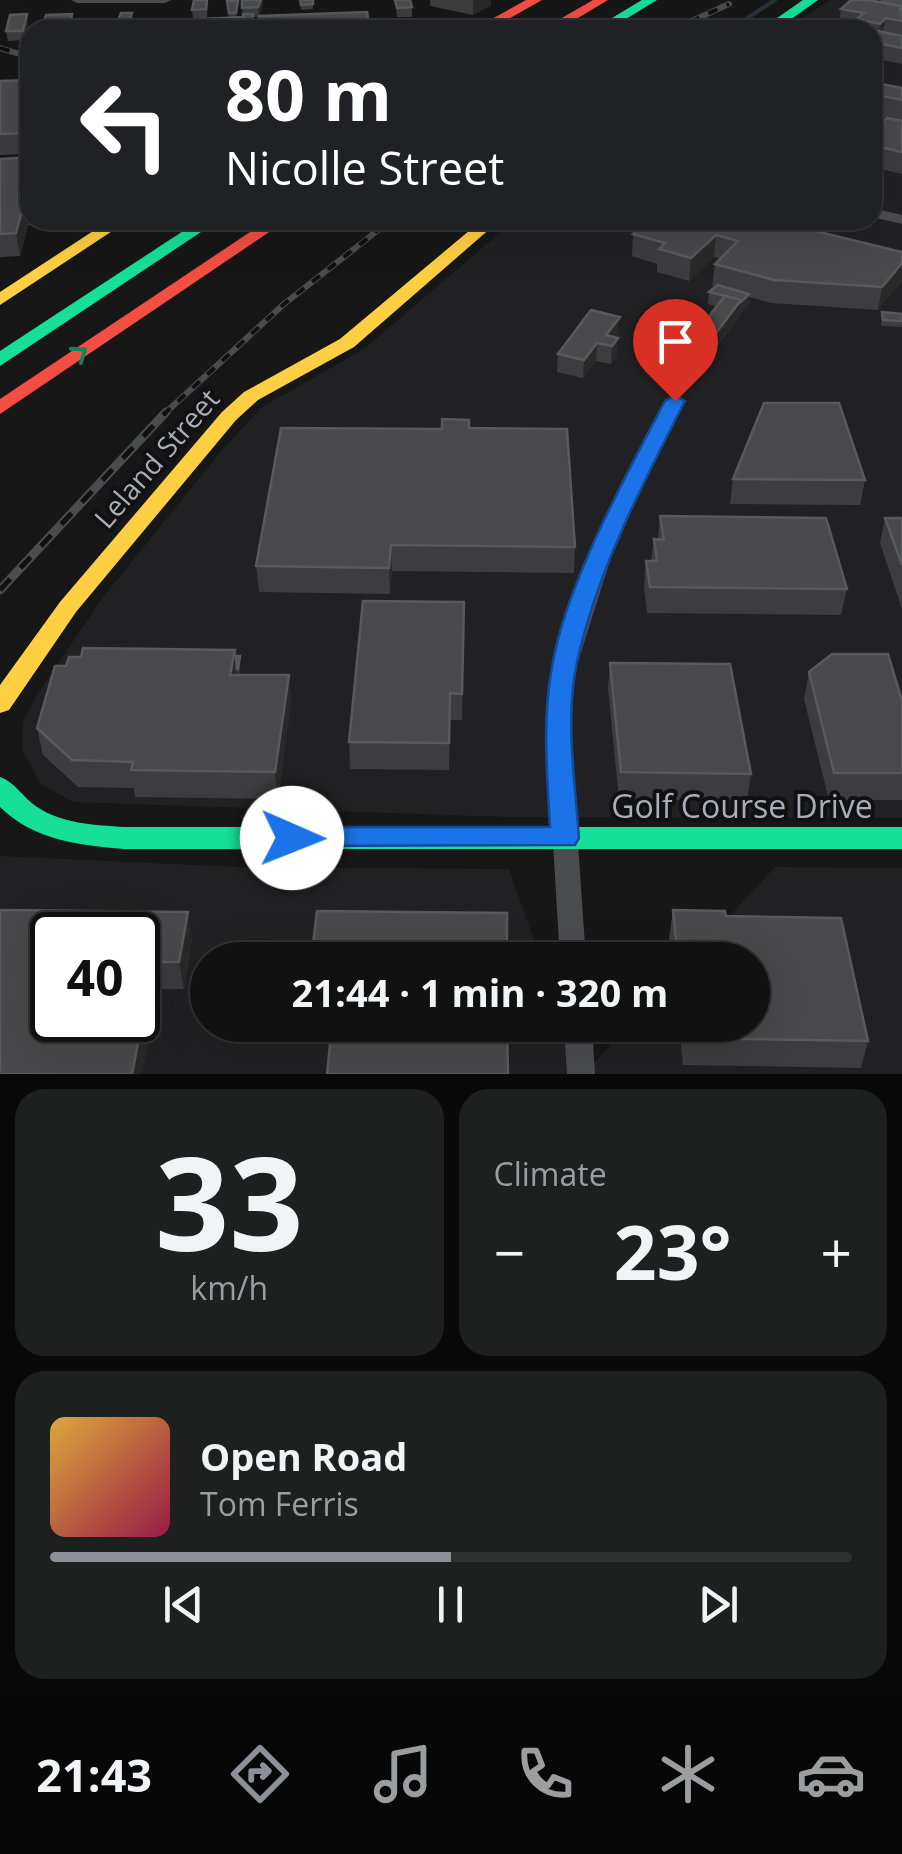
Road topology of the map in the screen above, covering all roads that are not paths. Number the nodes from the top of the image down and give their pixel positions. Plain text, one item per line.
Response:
1 (77, 0) edge
2 (164, 0) edge
3 (536, 0) edge
4 (602, 0) edge
5 (651, 0) edge
6 (812, 0) edge
7 (886, 0) edge
8 (902, 4) edge
9 (498, 20) edge
10 (566, 20) edge
11 (616, 20) edge
12 (782, 20) edge
13 (107, 230) edge
14 (197, 230) edge
15 (264, 230) edge
16 (480, 230) edge
17 (0, 300) edge
18 (0, 360) edge
19 (675, 401) dead end
20 (0, 408) edge
21 (0, 704) edge
22 (0, 787) edge
23 (565, 838) junction
24 (902, 838) edge
25 (573, 942) edge
26 (579, 1042) edge
27 (581, 1074) edge

1 - 2 street
3 - 9 main road
4 - 10 main road
5 - 11 main road
6 - 12 main road
7 - 8 street
13 - 17 main road
14 - 18 main road
20 -> 15 main road
16 - 21 main road, Leland Street
19 - 23 street
22 - 23 main road, Golf Course Drive
23 - 24 main road, Golf Course Drive
23 - 25 street
26 - 27 street

